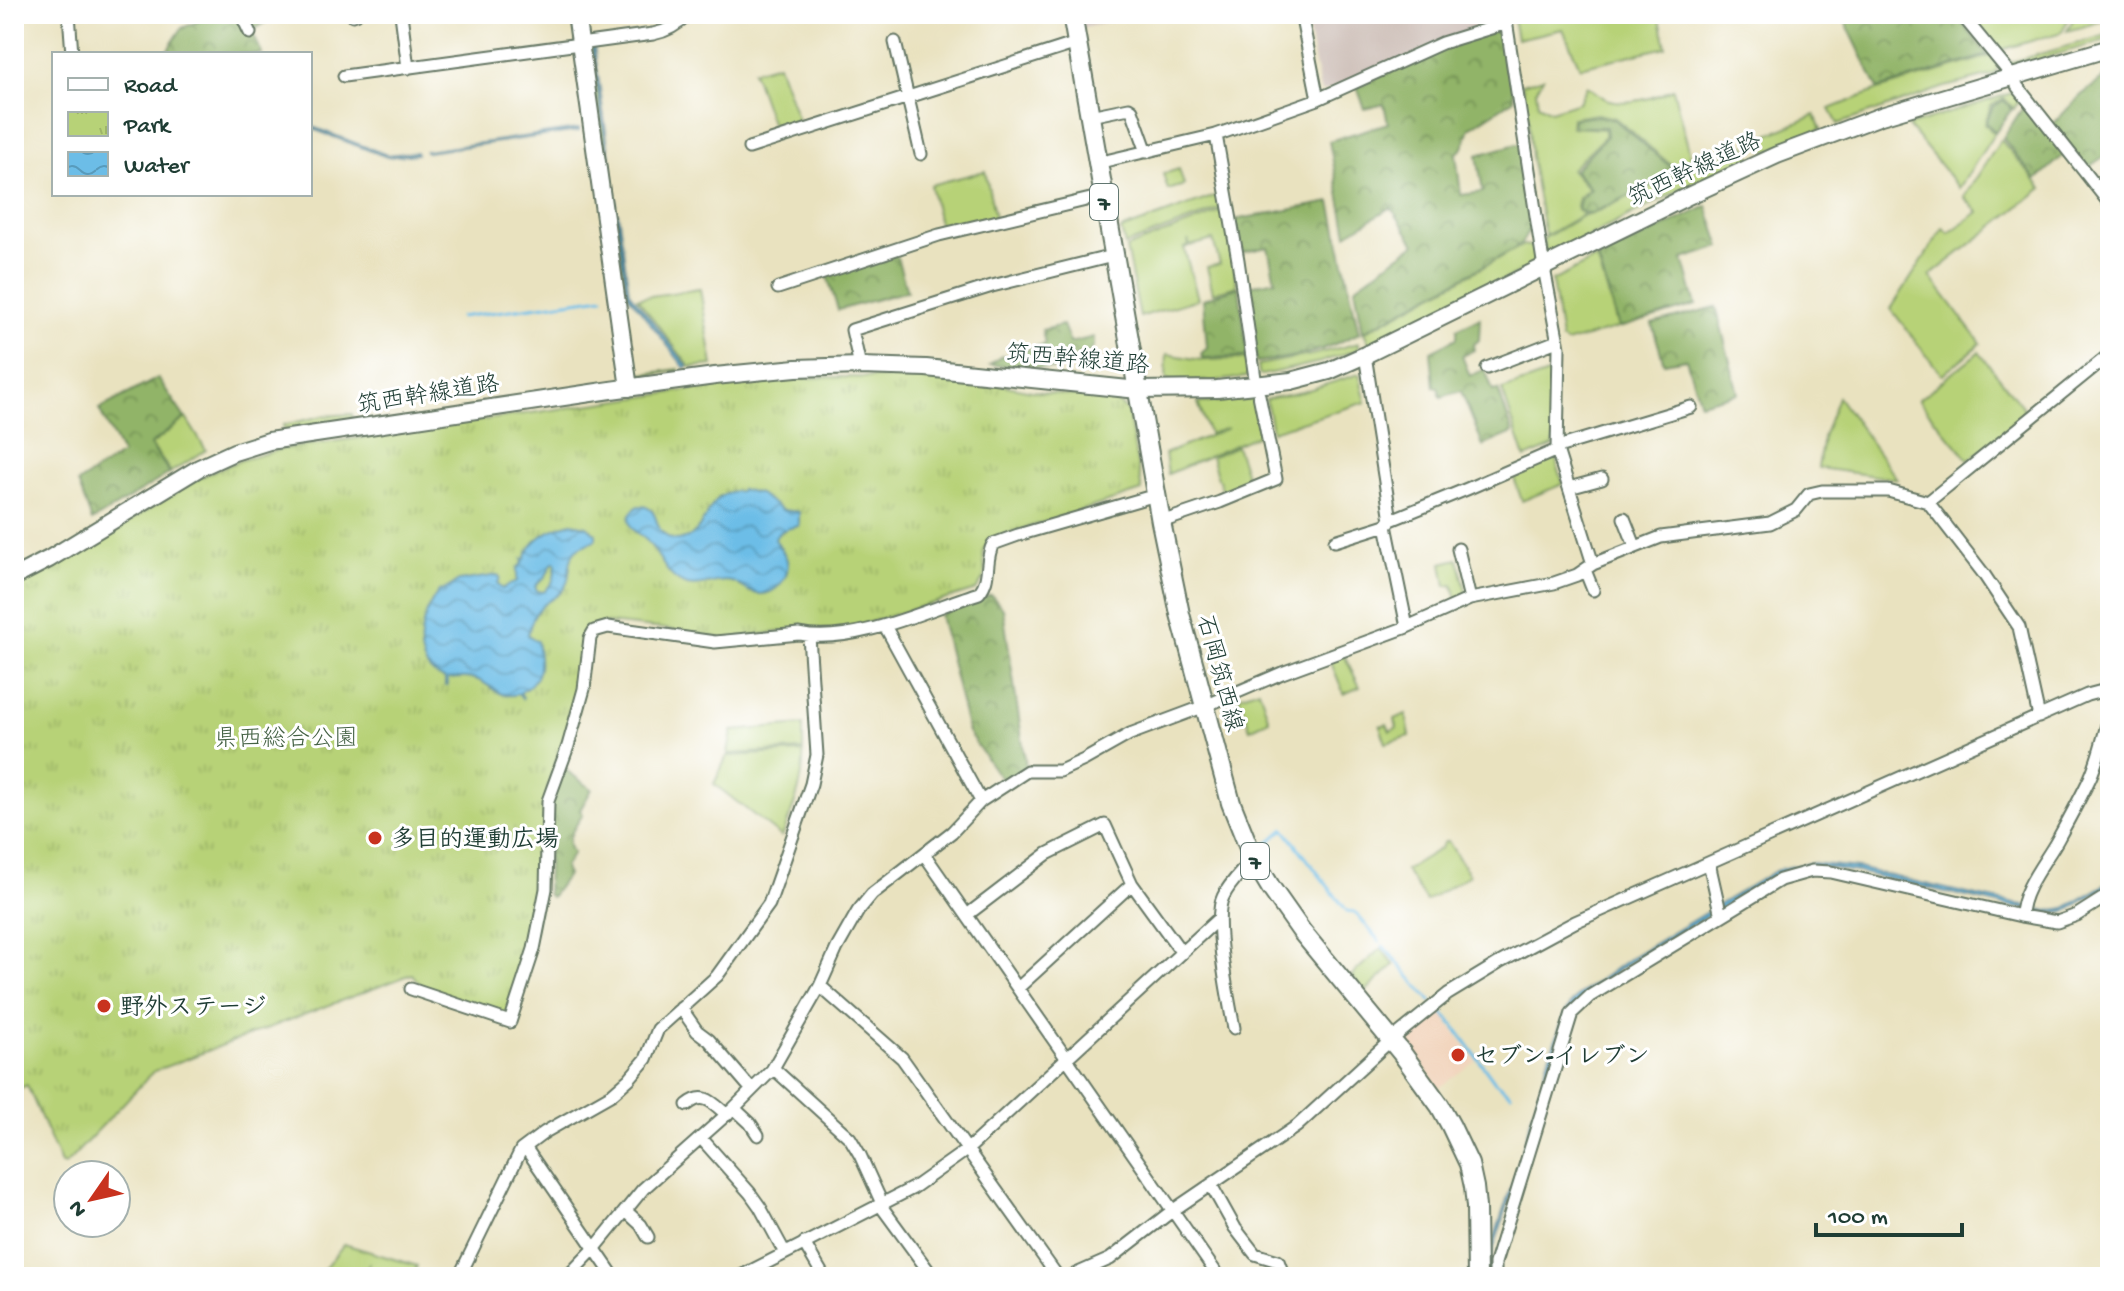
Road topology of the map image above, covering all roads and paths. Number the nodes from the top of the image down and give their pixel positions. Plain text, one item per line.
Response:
1 (69, 14) edge
2 (241, 14) edge
3 (401, 14) edge
4 (576, 14) edge
5 (689, 14) edge
6 (1072, 14) edge
7 (1301, 14) edge
8 (1961, 14) edge
9 (1506, 19) edge
10 (250, 33) dead end
11 (895, 42) dead end
12 (580, 43) junction
13 (1077, 43) junction
14 (2110, 48) edge
15 (72, 52) edge
16 (408, 68) junction
17 (344, 76) dead end
18 (2014, 81) junction
19 (908, 97) junction
20 (1318, 99) junction
21 (1090, 116) junction
22 (1216, 135) junction
23 (749, 148) dead end
24 (1147, 152) junction
25 (921, 154) dead end
26 (1097, 163) junction
27 (1103, 196) junction
28 (2110, 204) edge
29 (1113, 256) junction
30 (1544, 268) junction
31 (778, 288) dead end
32 (1557, 341) junction
33 (2110, 354) edge
34 (1365, 355) junction
35 (860, 366) junction
36 (1487, 368) dead end
37 (629, 388) junction
38 (1138, 390) junction
39 (1258, 390) junction
40 (1691, 407) dead end
41 (1557, 448) junction
42 (1602, 479) dead end
43 (1569, 488) junction
44 (1156, 495) junction
45 (1928, 502) junction
46 (1624, 518) dead end
47 (1161, 522) junction
48 (1388, 522) junction
49 (1335, 541) dead end
50 (1635, 546) junction
51 (1458, 549) dead end
52 (1589, 567) junction
53 (14, 577) edge
54 (1593, 590) dead end
55 (1470, 599) junction
56 (885, 626) junction
57 (1407, 627) junction
58 (809, 636) junction
59 (2110, 689) edge
60 (1205, 706) junction
61 (2110, 713) edge
62 (2039, 717) junction
63 (981, 801) junction
64 (924, 854) junction
65 (1253, 858) junction
66 (1709, 863) junction
67 (1132, 884) junction
68 (2110, 894) edge
69 (967, 915) junction
70 (1721, 916) junction
71 (2021, 916) junction
72 (1219, 918) junction
73 (1182, 953) junction
74 (820, 986) junction
75 (1018, 988) junction
76 (411, 989) dead end
77 (681, 1008) junction
78 (1234, 1028) dead end
79 (1391, 1040) junction
80 (1067, 1058) junction
81 (773, 1068) junction
82 (752, 1090) junction
83 (687, 1105) dead end
84 (730, 1111) junction
85 (758, 1135) dead end
86 (701, 1138) junction
87 (525, 1147) junction
88 (968, 1149) junction
89 (1211, 1185) junction
90 (745, 1188) junction
91 (734, 1198) dead end
92 (881, 1206) junction
93 (626, 1211) junction
94 (1172, 1211) junction
95 (648, 1237) dead end
96 (804, 1243) junction
97 (595, 1248) junction
98 (785, 1253) junction
99 (1085, 1274) edge
100 (459, 1277) edge
101 (567, 1277) edge
102 (614, 1277) edge
103 (739, 1277) edge
104 (824, 1277) edge
105 (933, 1277) edge
106 (1058, 1277) edge
107 (1069, 1277) edge
108 (1219, 1277) edge
109 (1284, 1277) edge
110 (1477, 1277) edge
111 (1495, 1277) edge

1 - 15 street
2 - 10 street
3 - 16 street
4 - 12 street
5 - 12 street
6 - 13 main road, 石岡筑西線 / 7
7 - 20 street
8 - 18 street
9 - 20 street
9 - 30 street
11 - 19 street
12 - 16 street
12 - 37 street
13 - 19 street
13 - 21 main road, 石岡筑西線 / 7
14 - 18 street, 筑西幹線道路
16 - 17 street
18 - 28 street
18 - 30 street, 筑西幹線道路
19 - 23 street
19 - 25 street
20 - 22 street
21 - 24 street
21 - 26 main road, 石岡筑西線 / 7
22 - 24 street
22 - 39 street
24 - 26 street
26 - 27 main road, 石岡筑西線 / 7
27 - 29 main road, 石岡筑西線 / 7
27 - 31 street
29 - 35 street
29 - 38 main road, 石岡筑西線 / 7
30 - 32 street
30 - 34 street, 筑西幹線道路
32 - 36 street
32 - 41 street
33 - 45 street
34 - 39 street, 筑西幹線道路
34 - 48 street
35 - 37 street, 筑西幹線道路
35 - 38 street, 筑西幹線道路
37 - 53 street, 筑西幹線道路
38 - 39 street, 筑西幹線道路
38 - 44 main road, 石岡筑西線 / 7
39 - 47 street
40 - 41 street
41 - 43 street
41 - 48 street
42 - 43 street
43 - 52 street
44 - 47 main road, 石岡筑西線 / 7
44 - 56 street
45 - 50 street
45 - 62 street
46 - 50 street
47 - 60 main road, 石岡筑西線 / 7
48 - 49 street
48 - 57 street
50 - 52 street
51 - 55 street
52 - 54 street
52 - 55 street
55 - 57 street
56 - 58 street
56 - 63 street
57 - 60 street
58 - 76 street
58 - 77 street
59 - 62 street
60 - 63 street
60 - 65 main road, 石岡筑西線 / 7
61 - 71 street
62 - 66 street
63 - 64 street
64 - 69 street
64 - 74 street
65 - 72 street
65 - 79 main road, 石岡筑西線 / 7
66 - 70 street
66 - 79 street
67 - 69 street
67 - 73 street
67 - 75 street
68 - 71 street
69 - 75 street
70 - 71 street
70 - 111 street
72 - 73 street
72 - 78 street
73 - 80 street
74 - 81 street
74 - 88 street
75 - 80 street
77 - 82 street
77 - 87 street
79 - 89 street
79 - 110 main road, 石岡筑西線 / 7
80 - 88 street
80 - 94 street
81 - 82 street
81 - 92 street
82 - 84 street
83 - 84 street
84 - 85 street
84 - 86 street
86 - 90 street
86 - 93 street
87 - 97 street
87 - 100 street
88 - 92 street
88 - 106 street
89 - 94 street
89 - 109 street
90 - 91 street
90 - 98 street
92 - 96 street
92 - 105 street
93 - 95 street
93 - 97 street
94 - 99 street
94 - 108 street
96 - 98 street
96 - 104 street
97 - 101 street
97 - 102 street
98 - 103 street
99 - 107 street

